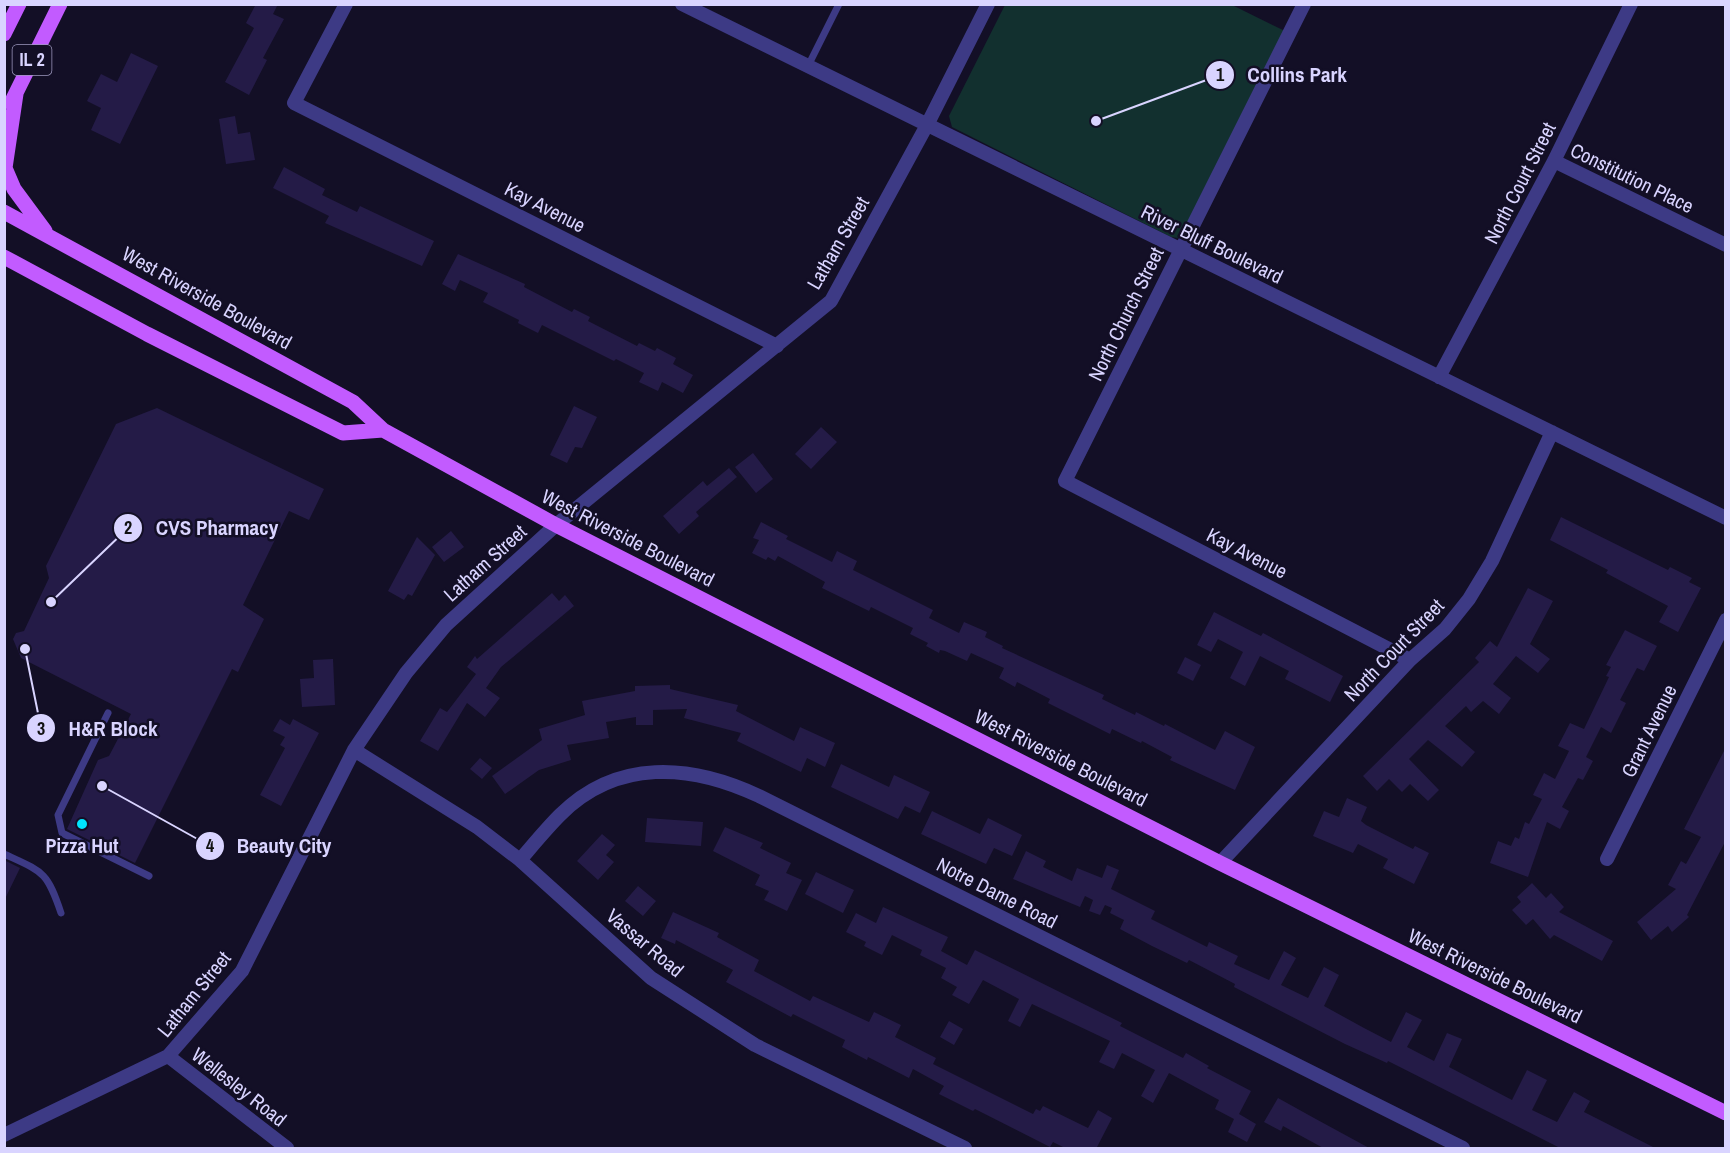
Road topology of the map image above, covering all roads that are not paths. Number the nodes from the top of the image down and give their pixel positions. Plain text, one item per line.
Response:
1 (19, 4) edge
2 (60, 4) edge
3 (346, 4) edge
4 (682, 4) edge
5 (838, 4) edge
6 (988, 4) edge
7 (1304, 4) edge
8 (1631, 4) edge
9 (4, 34) edge
10 (808, 66) junction
11 (16, 94) junction
12 (4, 116) edge
13 (927, 125) junction
14 (1554, 161) junction
15 (4, 212) edge
16 (49, 236) junction
17 (1725, 245) edge
18 (1180, 249) junction
19 (4, 257) edge
20 (4, 271) edge
21 (34, 273) junction
22 (777, 346) junction
23 (1439, 377) junction
24 (383, 430) junction
25 (1552, 432) junction
26 (1065, 482) joint
27 (1725, 518) edge
28 (556, 525) junction
29 (1725, 620) edge
30 (1410, 660) junction
31 (108, 713) dead end
32 (354, 750) junction
33 (4, 854) edge
34 (1607, 859) dead end
35 (520, 860) junction
36 (1220, 863) junction
37 (149, 876) dead end
38 (61, 913) dead end
39 (168, 1056) junction
40 (1725, 1113) edge
41 (4, 1135) edge
42 (287, 1149) edge
43 (965, 1149) edge
44 (1463, 1149) edge

1 - 9 main road, IL 2
2 - 11 main road, IL 2
3 - 22 street, Kay Avenue
4 - 10 street, River Bluff Boulevard
5 - 10 lane
6 - 13 street, Latham Street
7 - 18 street, North Church Street
8 - 14 street, North Court Street
10 - 13 street, River Bluff Boulevard
11 - 12 main road, IL 2
11 - 16 main road
13 - 18 street, River Bluff Boulevard
13 - 22 street, Latham Street
14 - 17 street, Constitution Place
14 - 23 street, North Court Street
15 - 16 main road, West Riverside Boulevard
16 - 24 main road, West Riverside Boulevard
18 - 23 street, River Bluff Boulevard
18 - 26 street, North Church Street
19 - 21 main road
20 - 21 main road
21 - 24 main road
22 - 28 street, Latham Street
23 - 25 street, River Bluff Boulevard
24 - 28 main road, West Riverside Boulevard
25 - 27 street, River Bluff Boulevard
25 - 30 street, North Court Street
26 - 30 street, Kay Avenue
28 - 32 street, Latham Street
28 - 36 main road, West Riverside Boulevard
29 - 34 street, Grant Avenue
30 - 36 street, North Court Street
31 - 37 lane
32 - 35 street, Vassar Road
32 - 39 street, Latham Street
33 - 38 lane
35 - 43 street, Vassar Road
35 - 44 street, Notre Dame Road
36 - 40 main road, West Riverside Boulevard
39 - 41 street, Latham Street
39 - 42 street, Wellesley Road

